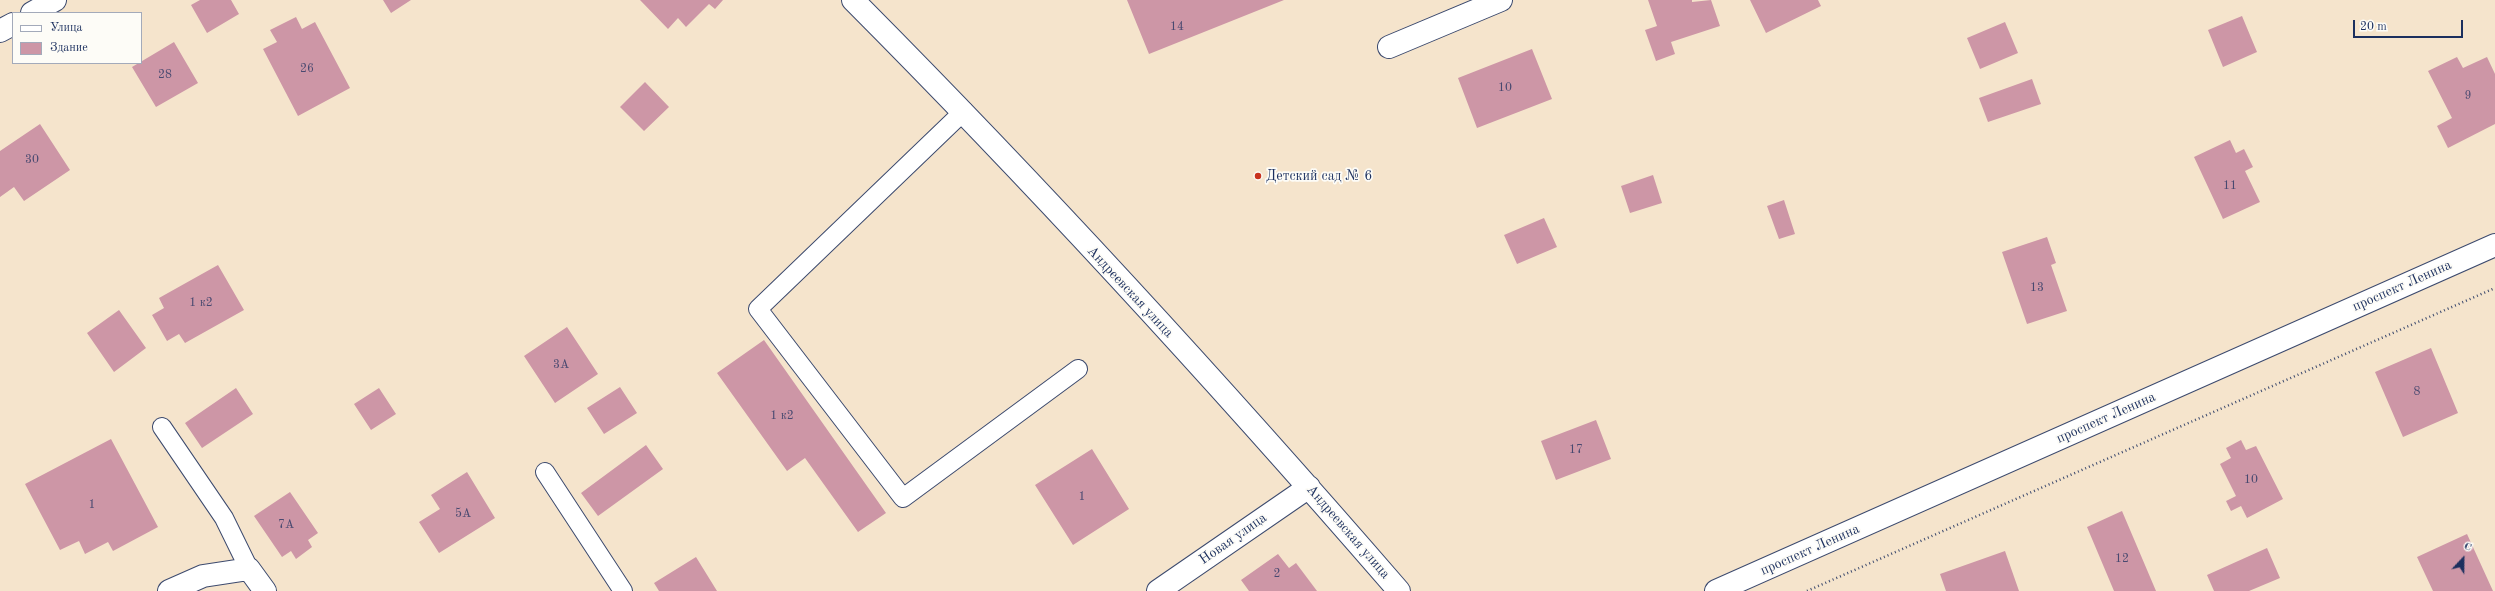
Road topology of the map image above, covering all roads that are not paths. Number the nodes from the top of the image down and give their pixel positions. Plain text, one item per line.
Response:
1 (55, 0) edge
2 (854, 0) edge
3 (1501, 0) edge
4 (34, 12) edge
5 (12, 25) edge
6 (0, 31) edge
7 (1389, 47) dead end
8 (964, 111) junction
9 (2495, 245) edge
10 (1078, 369) dead end
11 (162, 427) dead end
12 (545, 472) dead end
13 (1309, 487) junction
14 (249, 569) junction
15 (169, 591) edge
16 (265, 591) edge
17 (623, 591) edge
18 (1158, 591) edge
19 (1399, 591) edge
20 (1716, 591) edge

1 - 4 street
2 - 8 street, Андреевская улица
3 - 7 street
5 - 6 street
8 - 10 lane
8 - 13 street, Андреевская улица
9 - 20 street, проспект Ленина
11 - 14 lane
12 - 17 lane
13 - 18 street, Новая улица
13 - 19 street, Андреевская улица
14 - 15 street
14 - 16 street

